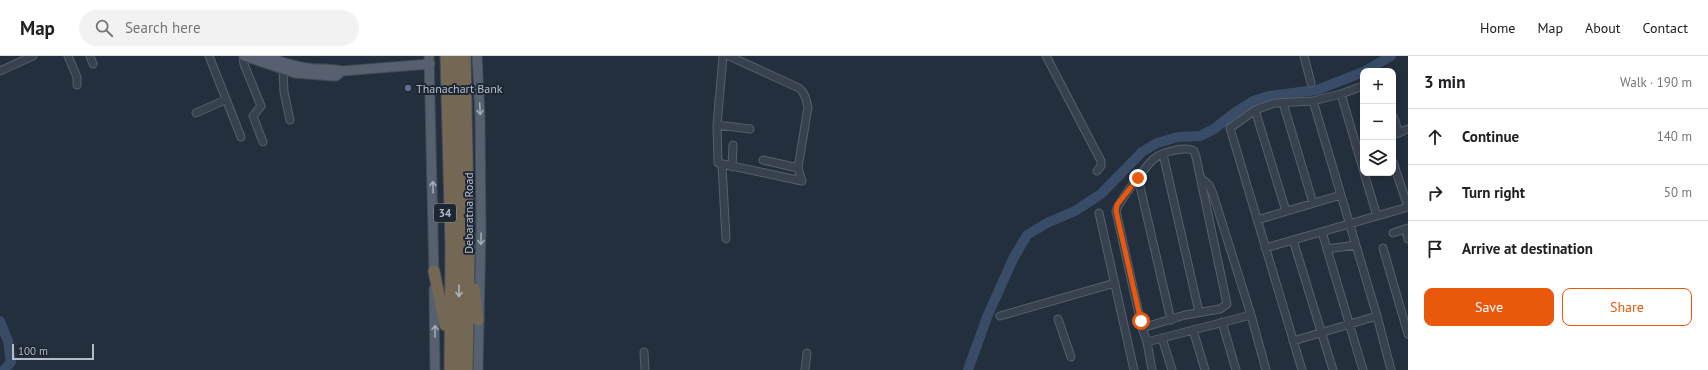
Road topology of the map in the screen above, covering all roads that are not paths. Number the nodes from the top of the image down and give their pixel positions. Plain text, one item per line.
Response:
1 (33, 56) edge
2 (68, 56) edge
3 (90, 56) edge
4 (209, 56) edge
5 (243, 56) edge
6 (264, 56) edge
7 (442, 56) edge
8 (446, 56) edge
9 (455, 56) edge
10 (465, 56) edge
11 (477, 56) edge
12 (723, 56) edge
13 (729, 56) edge
14 (1046, 56) edge
15 (1304, 56) edge
16 (429, 60) edge
17 (93, 64) dead end
18 (283, 70) junction
19 (0, 71) edge
20 (342, 71) junction
21 (1311, 83) dead end
22 (77, 85) dead end
23 (1360, 87) edge
24 (1341, 94) junction
25 (226, 100) junction
26 (1313, 101) junction
27 (1283, 103) junction
28 (1255, 110) junction
29 (196, 113) dead end
30 (290, 120) dead end
31 (717, 126) junction
32 (750, 129) dead end
33 (1408, 129) edge
34 (1396, 134) edge
35 (241, 137) dead end
36 (263, 142) dead end
37 (733, 145) dead end
38 (1163, 154) junction
39 (1360, 159) edge
40 (763, 160) dead end
41 (722, 165) junction
42 (732, 167) junction
43 (798, 168) junction
44 (1097, 171) dead end
45 (1396, 171) edge
46 (1365, 176) edge
47 (1200, 177) junction
48 (1138, 178) junction
49 (1341, 195) junction
50 (1313, 203) junction
51 (1408, 207) edge
52 (1286, 211) junction
53 (1099, 213) dead end
54 (1377, 216) junction
55 (1257, 220) junction
56 (1350, 224) junction
57 (1322, 232) junction
58 (1393, 233) dead end
59 (1408, 234) edge
60 (726, 240) dead end
61 (1293, 240) junction
62 (1356, 245) junction
63 (1265, 248) junction
64 (1383, 248) dead end
65 (1327, 249) junction
66 (469, 255) junction
67 (434, 272) junction
68 (1115, 283) junction
69 (1405, 310) edge
70 (1199, 312) junction
71 (1251, 315) junction
72 (1000, 316) dead end
73 (1377, 316) junction
74 (1058, 319) dead end
75 (478, 320) junction
76 (1171, 320) junction
77 (1222, 322) junction
78 (1350, 324) junction
79 (1142, 328) junction
80 (1193, 330) junction
81 (446, 332) junction
82 (1321, 333) junction
83 (1408, 334) edge
84 (1162, 338) junction
85 (1293, 341) junction
86 (1147, 342) junction
87 (644, 352) dead end
88 (807, 354) dead end
89 (1071, 357) dead end
90 (435, 370) edge
91 (446, 370) edge
92 (450, 370) edge
93 (459, 370) edge
94 (467, 370) edge
95 (478, 370) edge
96 (645, 370) edge
97 (805, 370) edge
98 (1134, 370) edge
99 (1152, 370) edge
100 (1172, 370) edge
101 (1205, 370) edge
102 (1236, 370) edge
103 (1266, 370) edge
104 (1302, 370) edge
105 (1333, 370) edge
106 (1362, 370) edge
107 (1391, 370) edge

1 - 19 street
2 - 22 street
3 - 17 street
4 - 25 street
5 - 18 main road
5 - 36 street
6 - 20 main road
7 - 81 highway, Debaratna Road / 34
8 - 92 highway
9 -> 93 highway
10 - 66 highway, Debaratna Road / 34
11 -> 75 main road, Debaratna Road
12 - 31 street
13 - 43 street
14 - 44 street
15 - 21 street
16 - 20 main road
67 -> 16 main road, 34
18 - 20 main road
18 - 30 street
23 - 24 street
24 - 26 street
24 - 39 street
25 - 29 street
25 - 35 street
26 - 27 street
26 - 49 street
27 - 28 street
27 - 50 street
28 - 52 street
28 - 55 street
31 - 32 street
31 - 41 street
33 - 34 street
37 - 42 street
38 - 47 street
38 - 48 street
38 - 70 street
40 - 43 street
41 - 42 street
41 - 60 street
42 - 43 street
45 - 51 street
46 - 54 street
47 - 70 street
47 - 71 street
48 - 76 street
48 - 79 street
49 - 50 street
49 - 56 street
50 - 52 street
51 - 54 street
52 - 55 street
53 - 68 street
54 - 56 street
55 - 63 street
56 - 57 street
56 - 62 street
57 - 61 street
57 - 65 street
58 - 59 street
61 - 63 street
61 - 82 street
62 - 65 street
62 - 73 street
63 - 85 street
64 - 69 street
65 - 78 street
66 - 75 highway
66 - 94 highway, Debaratna Road / 34
67 - 81 highway
90 -> 67 main road, 34
68 - 72 street
68 - 98 street
69 - 83 street
70 - 76 street
71 - 77 street
71 - 103 street
73 - 78 street
73 - 107 street
74 - 89 street
75 - 95 main road, Debaratna Road
76 - 79 street
77 - 80 street
77 - 102 street
78 - 82 street
78 - 106 street
79 - 86 street
80 - 84 street
80 - 101 street
81 - 91 highway, Debaratna Road / 34
82 - 85 street
82 - 105 street
84 - 86 street
84 - 100 street
85 - 104 street
86 - 99 street
87 - 96 street
88 - 97 street

